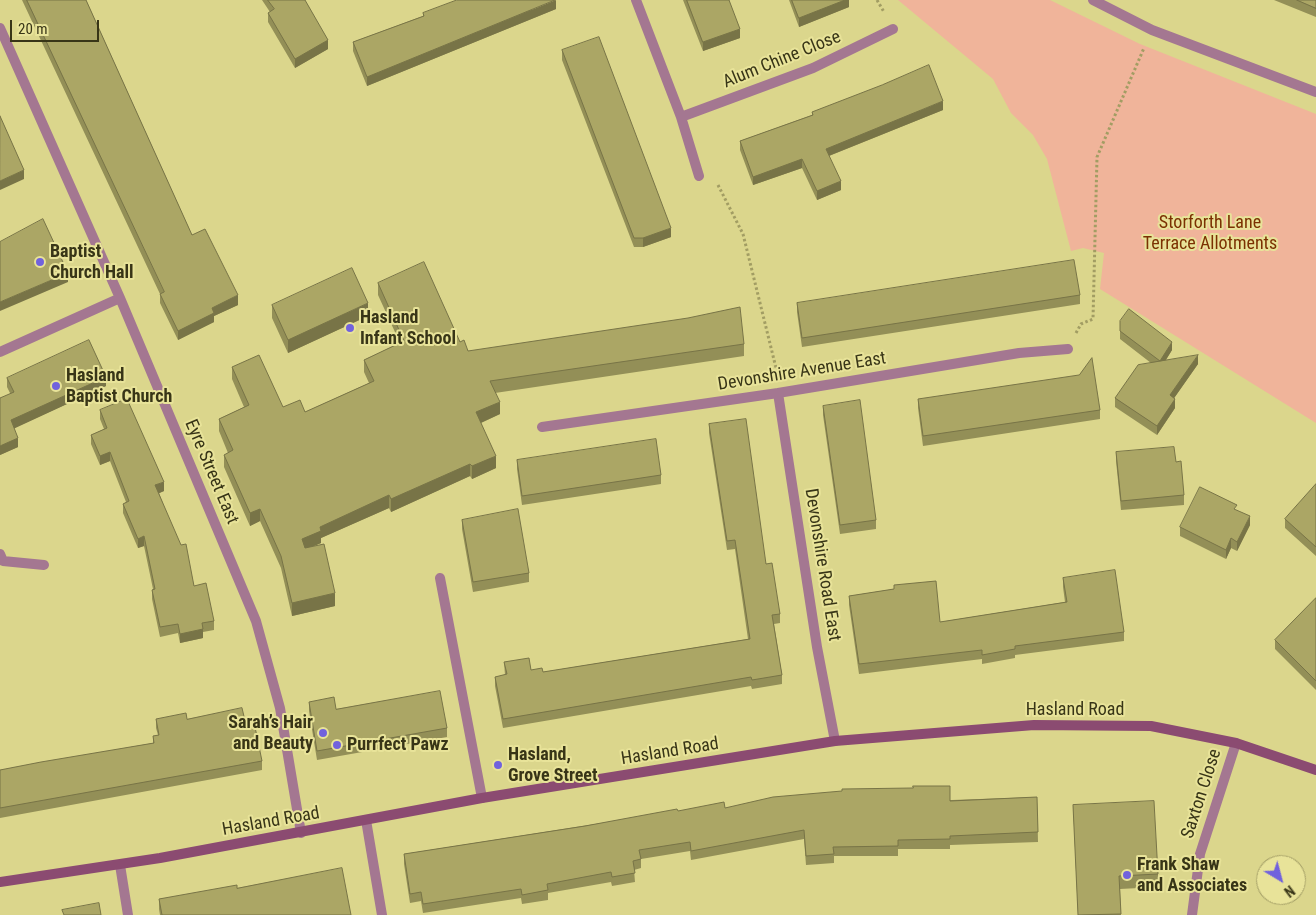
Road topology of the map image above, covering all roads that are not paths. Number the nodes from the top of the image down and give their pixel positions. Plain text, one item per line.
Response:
1 (636, 0) edge
2 (1093, 0) edge
3 (0, 28) edge
4 (893, 29) dead end
5 (1316, 92) edge
6 (681, 117) junction
7 (699, 176) road end
8 (120, 298) junction
9 (1068, 348) road end
10 (0, 352) edge
11 (778, 393) junction
12 (542, 427) dead end
13 (0, 554) edge
14 (44, 565) dead end
15 (440, 578) dead end
16 (835, 742) junction
17 (1236, 742) junction
18 (1316, 770) edge
19 (482, 798) junction
20 (366, 820) junction
21 (301, 833) junction
22 (120, 865) junction
23 (0, 882) edge
24 (128, 915) edge
25 (382, 915) edge
26 (1192, 915) edge

1 - 6 street
2 - 5 street
3 - 8 street, Eyre Street East
4 - 6 street, Alum Chine Close
6 - 7 street
8 - 10 street
8 - 21 street, Eyre Street East
9 - 11 street, Devonshire Avenue East
11 - 12 street, Devonshire Avenue East
11 - 16 street, Devonshire Road East
13 - 14 street
15 - 19 street
16 - 17 main road, Hasland Road
16 - 19 main road, Hasland Road
17 - 18 main road, Hasland Road
17 - 26 street, Saxton Close
19 - 20 main road, Hasland Road
20 - 21 main road, Hasland Road
20 - 25 street
21 - 22 main road, Hasland Road
22 - 23 main road, Hasland Road
22 - 24 street

